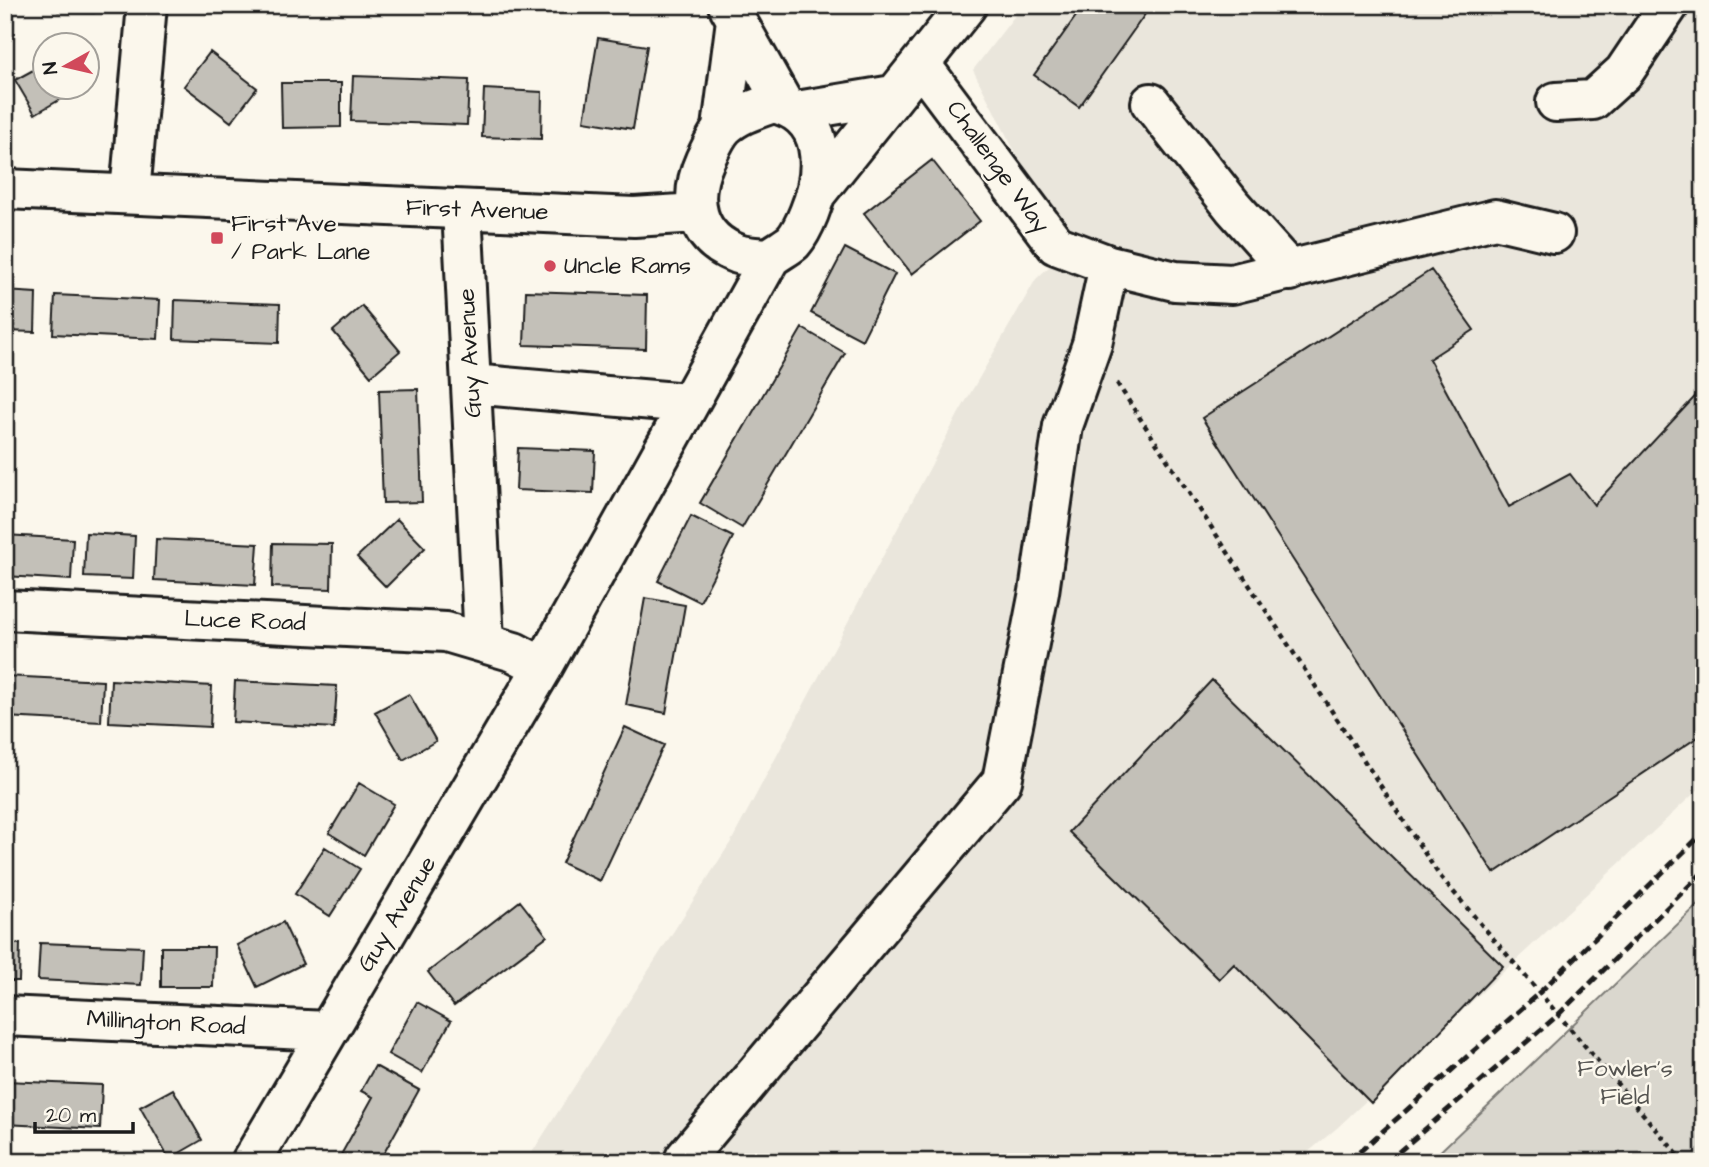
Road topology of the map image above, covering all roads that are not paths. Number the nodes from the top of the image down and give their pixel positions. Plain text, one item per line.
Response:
1 (147, 5) edge
2 (967, 5) edge
3 (1669, 5) edge
4 (732, 13) edge
5 (921, 65) junction
6 (893, 96) junction
7 (1556, 102) dead end
8 (1151, 103) dead end
9 (791, 108) junction
10 (722, 128) junction
11 (5, 189) edge
12 (818, 191) junction
13 (130, 193) junction
14 (462, 210) junction
15 (697, 213) junction
16 (1554, 233) dead end
17 (770, 258) junction
18 (1109, 265) junction
19 (1290, 271) junction
20 (472, 384) junction
21 (687, 403) junction
22 (5, 611) edge
23 (484, 641) junction
24 (542, 667) junction
25 (5, 1016) edge
26 (328, 1031) junction
27 (685, 1158) dead end
28 (251, 1162) edge

1 - 13 street
2 - 5 street
3 - 7 street
4 - 9 street
4 - 10 street
5 - 6 street
5 - 18 street, Challenge Way
6 - 9 street
6 - 12 street
8 - 19 street
9 - 10 street
9 - 12 street
10 - 15 street
11 - 13 street, First Avenue
12 - 17 street
13 - 14 street, First Avenue
14 - 15 street, First Avenue
14 - 20 street, Guy Avenue
15 - 17 street
16 - 19 street, Challenge Way
17 - 21 street, Guy Avenue
18 - 19 street, Challenge Way
18 - 27 street
20 - 21 street
20 - 23 street, Guy Avenue
21 - 24 street, Guy Avenue
22 - 23 street, Luce Road
23 - 24 street
24 - 26 street, Guy Avenue
25 - 26 street, Millington Road
26 - 28 street, Guy Avenue

